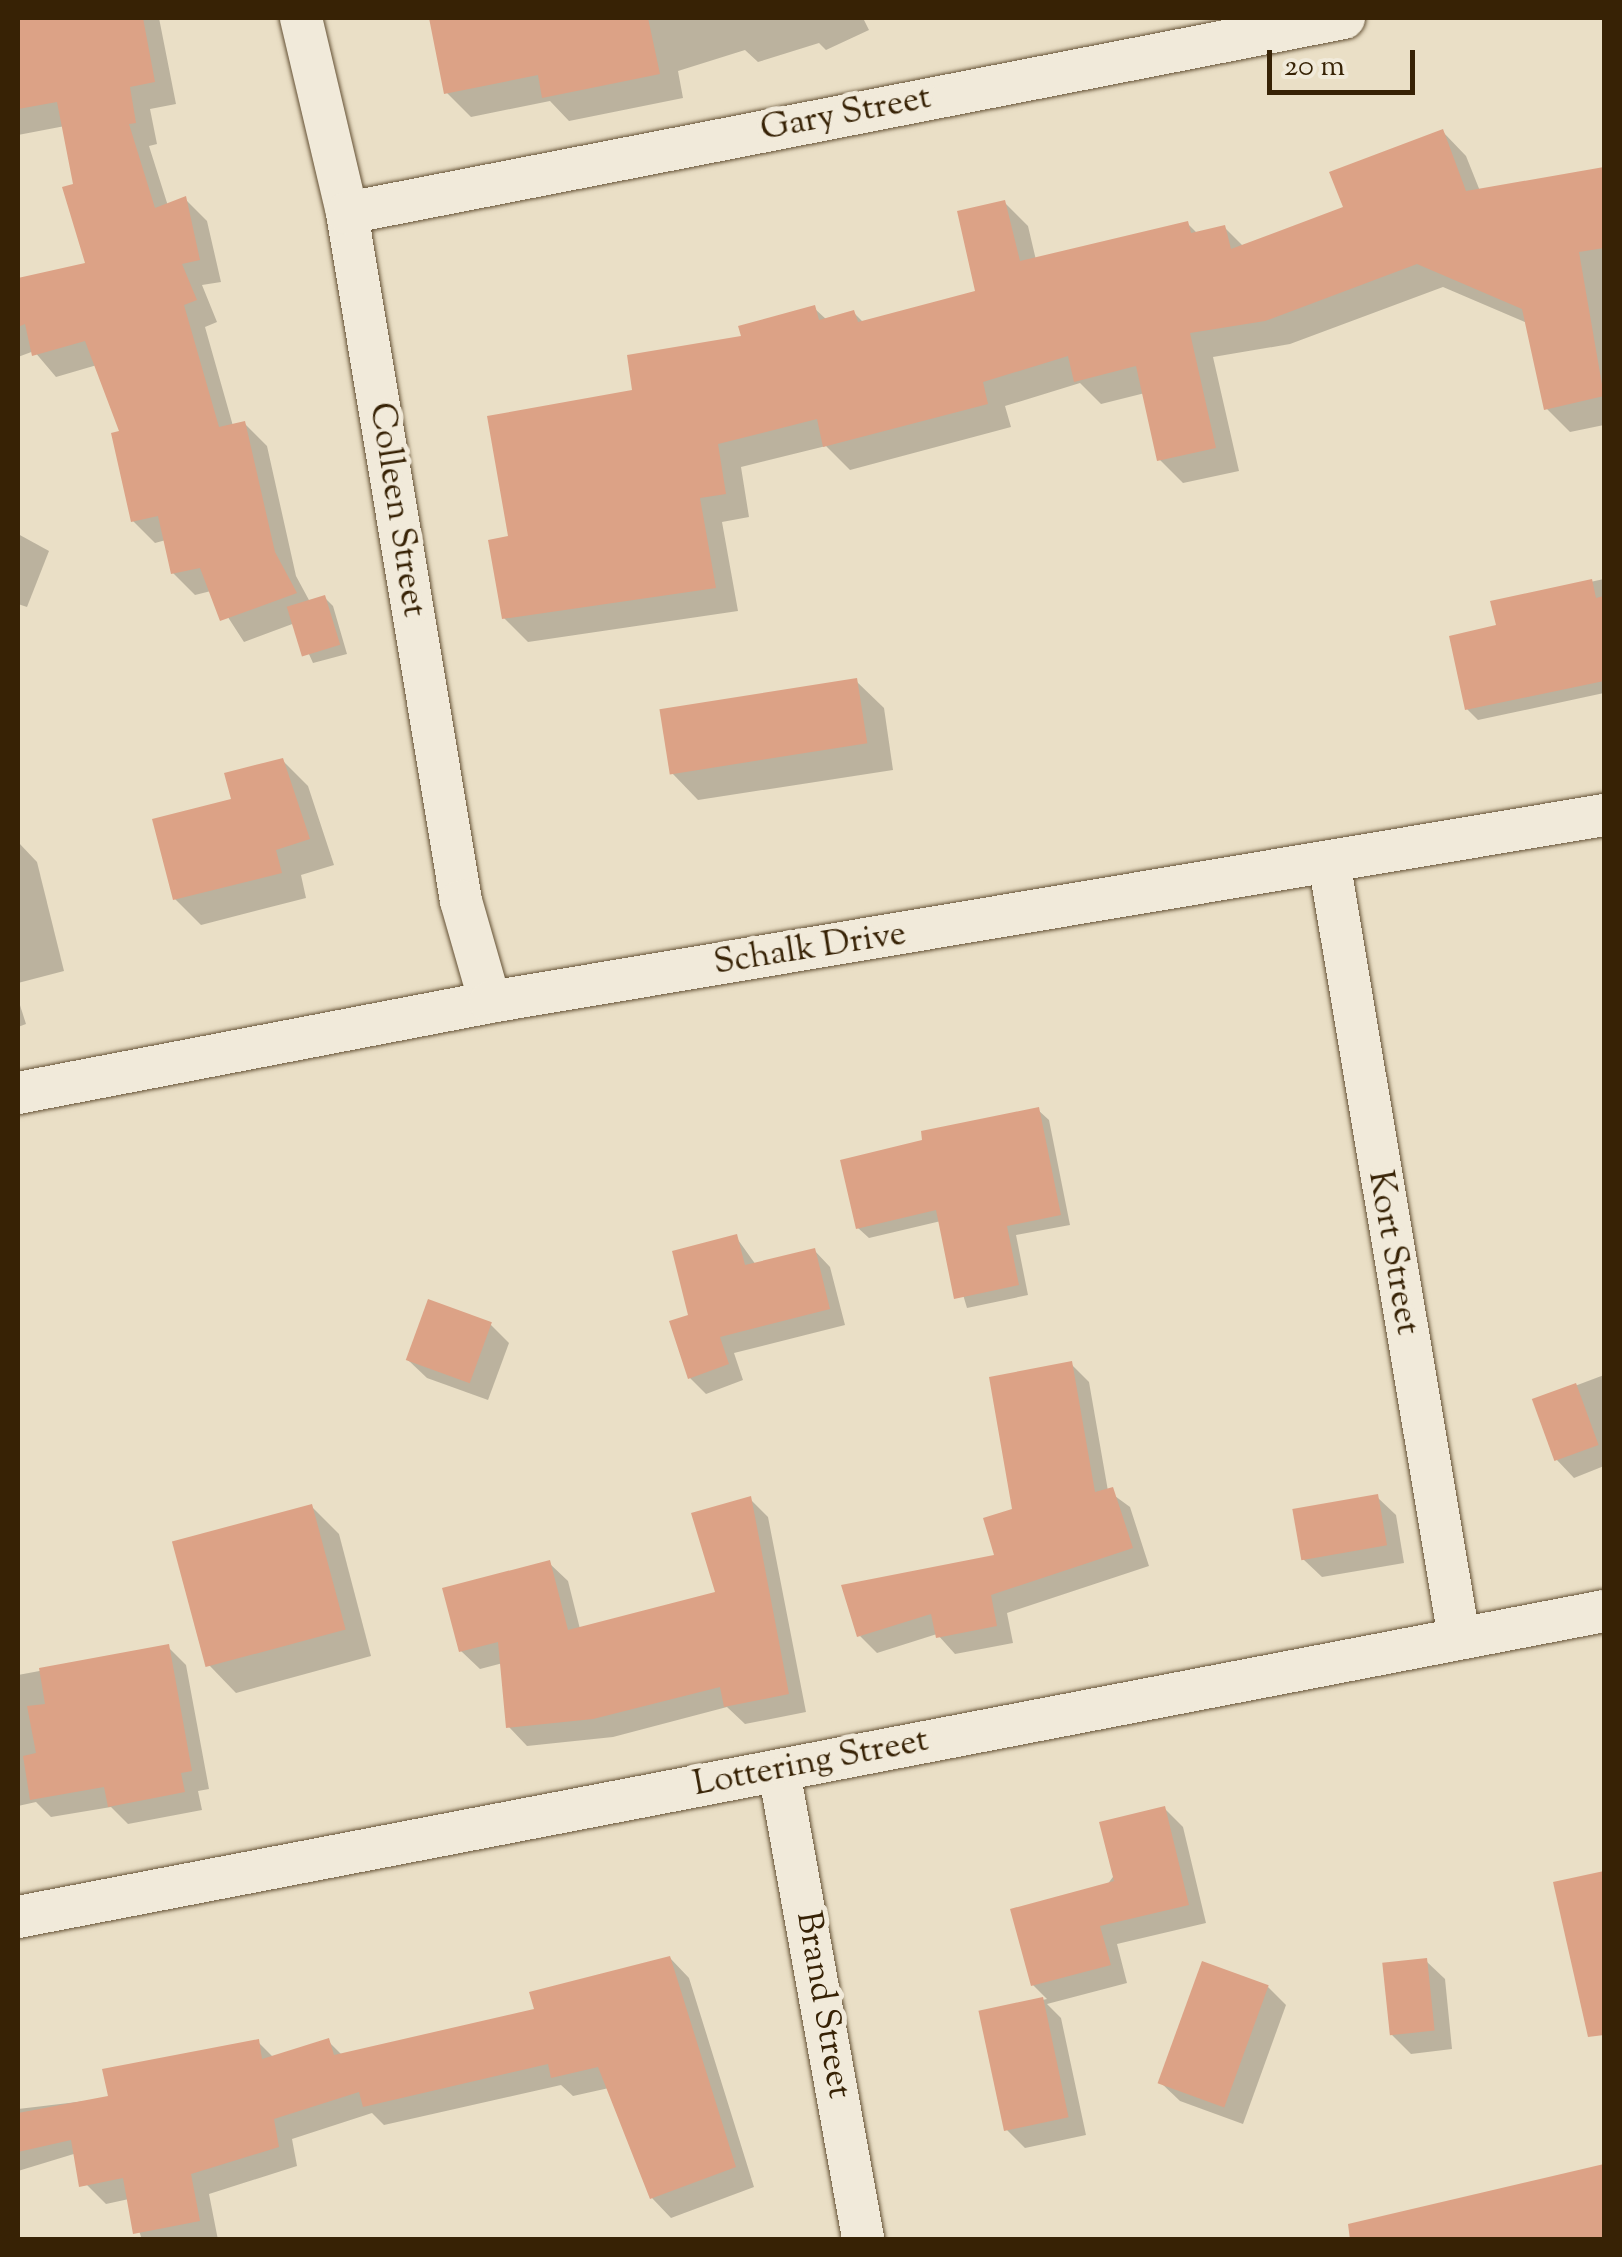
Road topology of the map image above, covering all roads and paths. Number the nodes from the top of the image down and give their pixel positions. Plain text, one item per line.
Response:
1 (302, 18) edge
2 (1344, 18) edge
3 (347, 214) junction
4 (1604, 815) edge
5 (1330, 867) junction
6 (490, 1002) junction
7 (18, 1093) edge
8 (1604, 1611) edge
9 (1459, 1638) junction
10 (779, 1771) junction
11 (18, 1917) edge
12 (863, 2240) edge

1 - 3 street, Colleen Street
2 - 3 street, Gary Street
3 - 6 street, Colleen Street
4 - 5 street, Schalk Drive
5 - 6 street, Schalk Drive
5 - 9 street, Kort Street
6 - 7 street, Schalk Drive
8 - 9 street, Lottering Street
9 - 10 street, Lottering Street
10 - 11 street, Lottering Street
10 - 12 street, Brand Street

